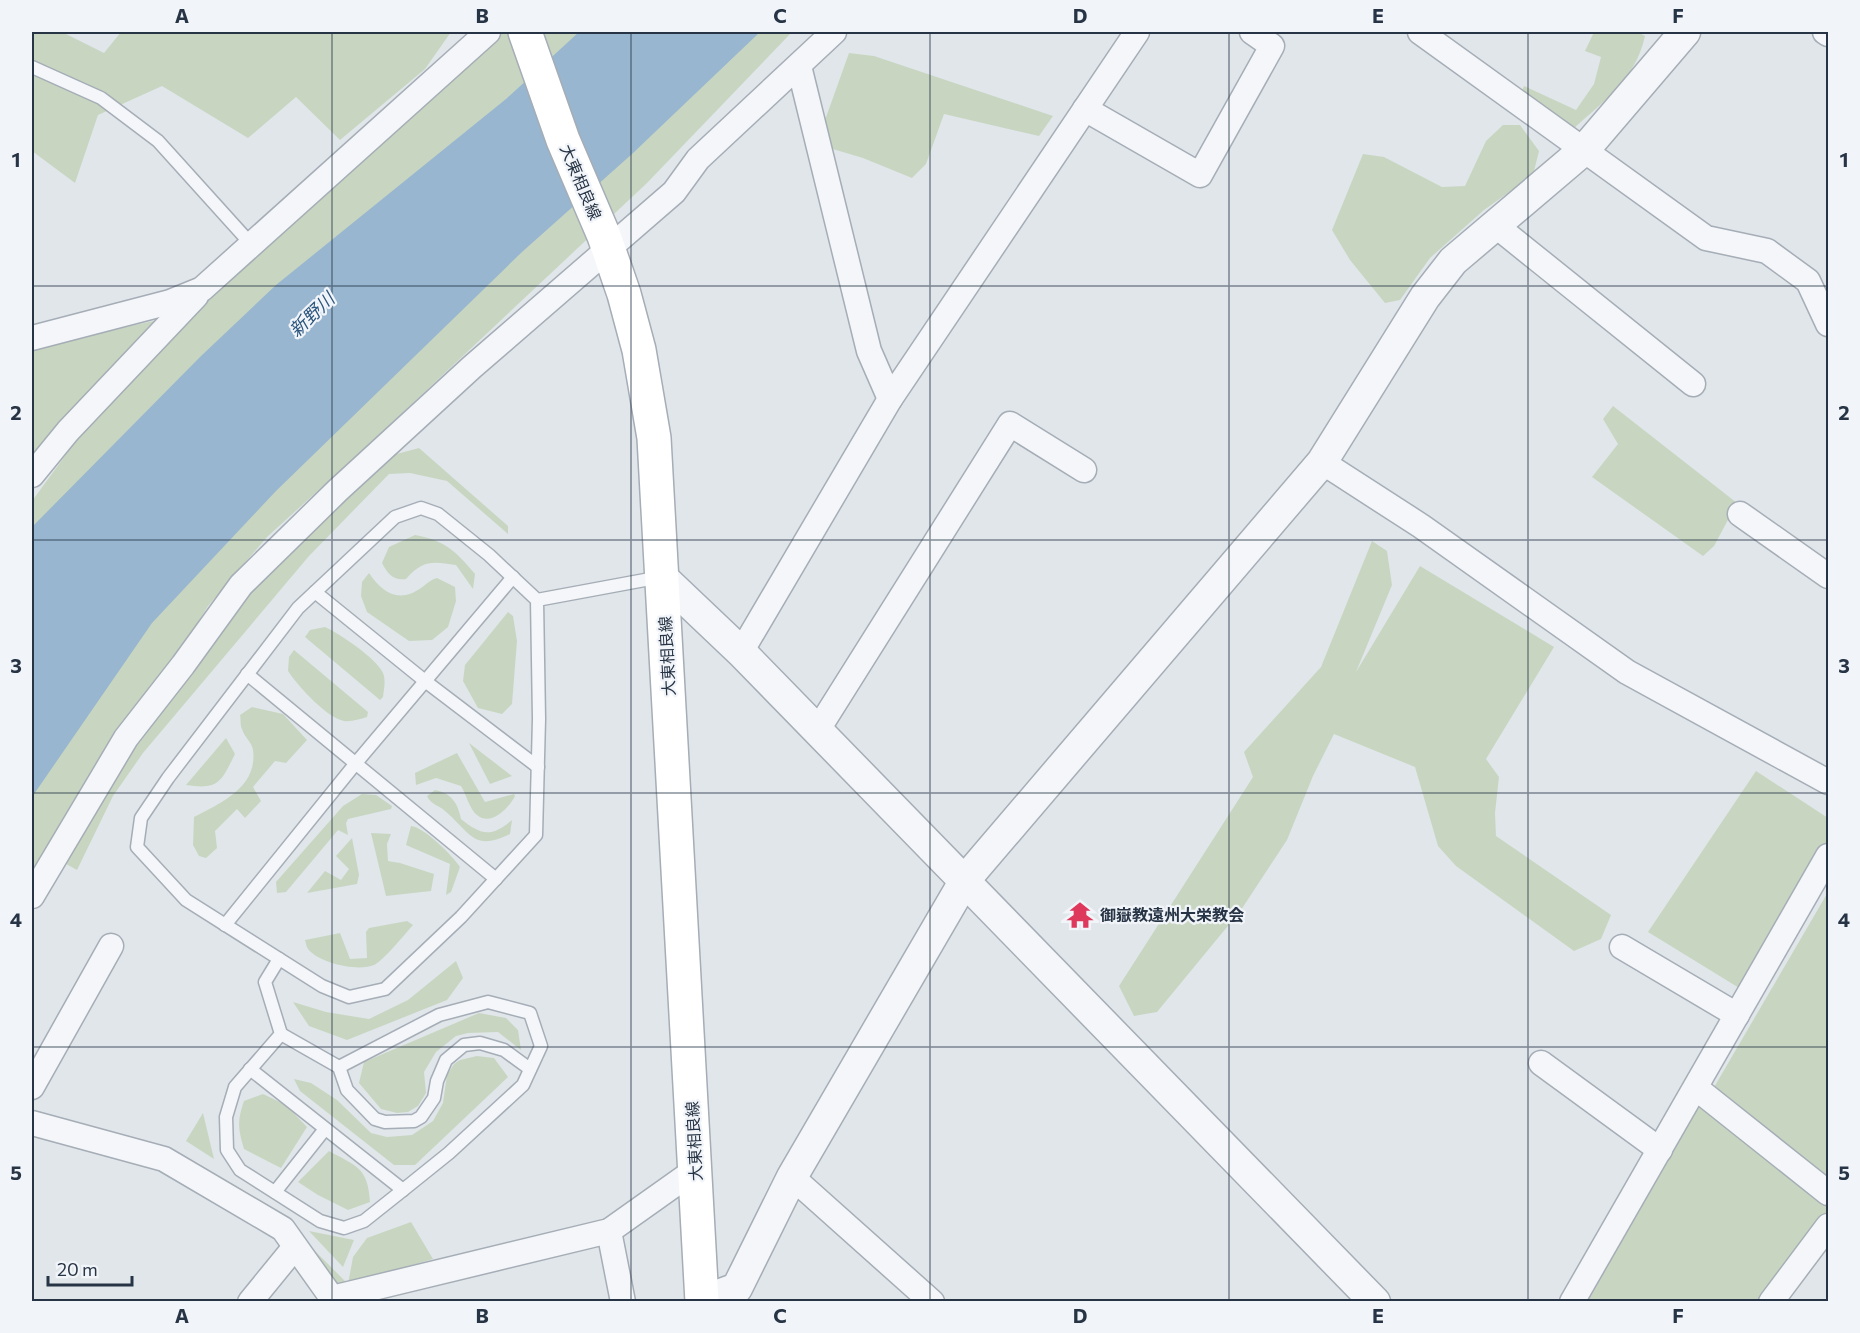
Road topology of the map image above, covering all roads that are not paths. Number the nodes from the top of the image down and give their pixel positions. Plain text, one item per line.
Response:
1 (488, 32) edge
2 (525, 32) edge
3 (834, 32) edge
4 (1137, 32) edge
5 (1252, 32) edge
6 (1420, 32) edge
7 (1685, 32) edge
8 (799, 66) junction
9 (32, 67) edge
10 (1085, 109) junction
11 (1585, 148) junction
12 (1495, 225) junction
13 (606, 243) junction
14 (251, 244) junction
15 (202, 290) junction
16 (1828, 324) edge
17 (32, 338) edge
18 (1693, 384) dead end
19 (890, 399) junction
20 (1322, 462) junction
21 (1084, 470) dead end
22 (32, 475) edge
23 (1740, 514) dead end
24 (1828, 576) edge
25 (513, 577) junction
26 (662, 577) junction
27 (315, 592) junction
28 (537, 600) junction
29 (741, 652) junction
30 (247, 674) junction
31 (425, 681) junction
32 (817, 730) junction
33 (356, 763) junction
34 (538, 767) junction
35 (1828, 782) edge
36 (1828, 856) edge
37 (496, 879) junction
38 (965, 880) junction
39 (32, 896) edge
40 (225, 925) junction
41 (111, 946) dead end
42 (1622, 947) dead end
43 (279, 959) junction
44 (1737, 1015) junction
45 (281, 1034) junction
46 (1540, 1064) dead end
47 (339, 1067) junction
48 (250, 1069) junction
49 (530, 1069) junction
50 (32, 1087) edge
51 (1696, 1088) junction
52 (32, 1123) edge
53 (325, 1129) junction
54 (1660, 1150) junction
55 (695, 1170) junction
56 (792, 1177) junction
57 (403, 1190) junction
58 (275, 1192) junction
59 (1828, 1193) edge
60 (1828, 1226) edge
61 (609, 1231) junction
62 (294, 1248) junction
63 (1372, 1300) edge
64 (702, 1301) edge
65 (250, 1302) edge
66 (623, 1302) edge
67 (932, 1302) edge
68 (1572, 1302) edge
69 (1771, 1302) edge

1 - 14 street
2 - 13 main road, 大東相良線
3 - 8 street
4 - 10 street
5 - 10 street
6 - 11 street
7 - 11 street
8 - 13 street
8 - 19 street
9 - 14 lane
10 - 19 street
11 - 12 street
11 - 16 street
12 - 18 street
12 - 20 street
13 - 26 main road, 大東相良線
13 - 39 street
14 - 15 street
15 - 17 street
15 - 22 street
19 - 29 street
20 - 35 street
20 - 38 street
21 - 32 street
23 - 24 street
25 - 27 lane
25 - 28 lane
25 - 31 lane
26 - 28 lane
26 - 29 street
26 - 55 main road, 大東相良線
27 - 30 lane
27 - 31 lane
28 - 34 lane
29 - 32 street
30 - 33 lane
30 - 40 lane
31 - 33 lane
31 - 34 lane
32 - 38 street
33 - 37 lane
33 - 40 lane
34 - 37 lane
36 - 44 street
37 - 43 lane
38 - 56 street
38 - 63 street
40 - 43 lane
41 - 50 street
42 - 44 street
43 - 45 lane
44 - 51 street
45 - 47 lane
45 - 48 lane
46 - 54 street
47 - 49 lane
47 - 49 lane
48 - 53 lane
48 - 58 lane
49 - 57 lane
51 - 54 street
51 - 59 street
52 - 62 street
53 - 57 lane
53 - 58 lane
54 - 68 street
55 - 61 street
55 - 64 main road, 大東相良線
56 - 64 street
56 - 67 street
57 - 58 lane
60 - 69 street
61 - 62 street
61 - 66 street
62 - 65 street

